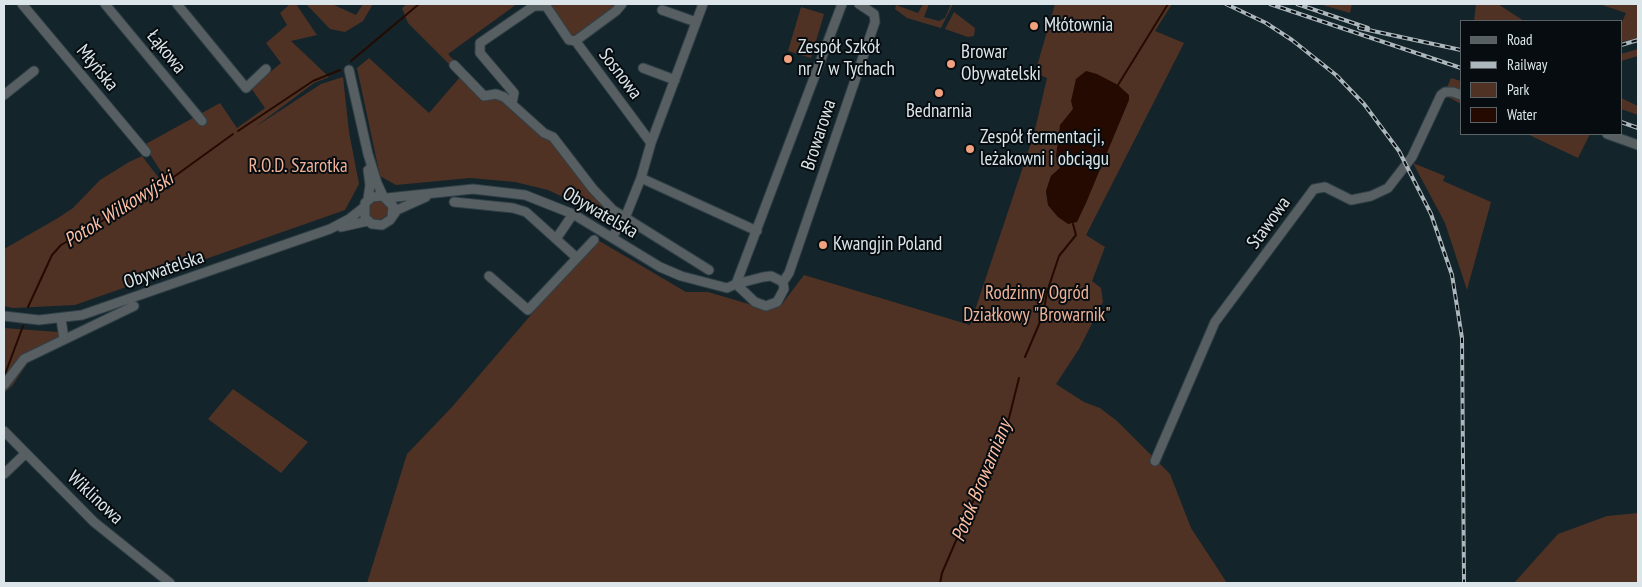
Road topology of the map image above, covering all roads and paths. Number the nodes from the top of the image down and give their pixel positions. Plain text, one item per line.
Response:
1 (22, 4) edge
2 (106, 4) edge
3 (177, 4) edge
4 (622, 4) edge
5 (703, 4) edge
6 (842, 4) edge
7 (859, 4) edge
8 (662, 10) dead end
9 (696, 22) junction
10 (577, 41) junction
11 (454, 65) dead end
12 (644, 68) dead end
13 (266, 69) dead end
14 (350, 70) dead end
15 (34, 71) dead end
16 (675, 80) junction
17 (4, 95) edge
18 (1460, 95) edge
19 (512, 103) junction
20 (202, 121) dead end
21 (1609, 135) edge
22 (652, 143) junction
23 (1638, 145) edge
24 (146, 152) dead end
25 (368, 154) junction
26 (641, 178) junction
27 (440, 192) junction
28 (385, 197) junction
29 (368, 199) junction
30 (454, 202) dead end
31 (363, 208) junction
32 (573, 214) junction
33 (392, 215) junction
34 (625, 218) junction
35 (368, 221) junction
36 (330, 229) junction
37 (757, 231) junction
38 (612, 237) junction
39 (556, 238) junction
40 (594, 240) dead end
41 (577, 258) junction
42 (709, 270) dead end
43 (489, 276) dead end
44 (782, 282) junction
45 (736, 284) junction
46 (134, 306) dead end
47 (4, 316) edge
48 (61, 319) junction
49 (64, 339) junction
50 (4, 385) edge
51 (4, 430) edge
52 (26, 453) junction
53 (1155, 461) dead end
54 (4, 474) edge
55 (170, 583) edge

1 - 24 street, Młyńska
2 - 20 street, Łąkowa
3 - 13 street
4 - 10 street, Sosnowa
5 - 9 street
6 - 37 street, Browarowa
7 - 44 street, Browarowa
8 - 9 street
9 - 16 street
10 - 19 street
10 - 22 street, Sosnowa
11 - 19 street
12 - 16 street
14 - 25 street
15 - 17 street
16 - 22 street
18 - 53 street, Stawowa
19 - 34 street, Obywatelska
21 - 23 street
22 - 26 street
25 - 28 street
25 - 29 street
26 - 34 street
26 - 37 street
27 - 28 street, Obywatelska
27 - 32 street, Obywatelska
27 - 33 street, Obywatelska
28 - 29 street
28 - 33 street
29 - 31 street
30 - 39 street
31 - 35 street
31 - 36 street, Obywatelska
32 - 38 street, Obywatelska
32 - 39 street
33 - 35 street
34 - 38 street
34 - 42 street, Obywatelska
35 - 36 street, Obywatelska
36 - 48 street, Obywatelska
37 - 45 street, Browarowa
38 - 45 street, Obywatelska
39 - 41 street
40 - 41 street
41 - 43 street
44 - 45 street, Obywatelska
44 - 45 street
46 - 49 street
47 - 48 street, Obywatelska
48 - 49 street
49 - 50 street
51 - 52 street, Wiklinowa
52 - 54 street
52 - 55 street, Wiklinowa

